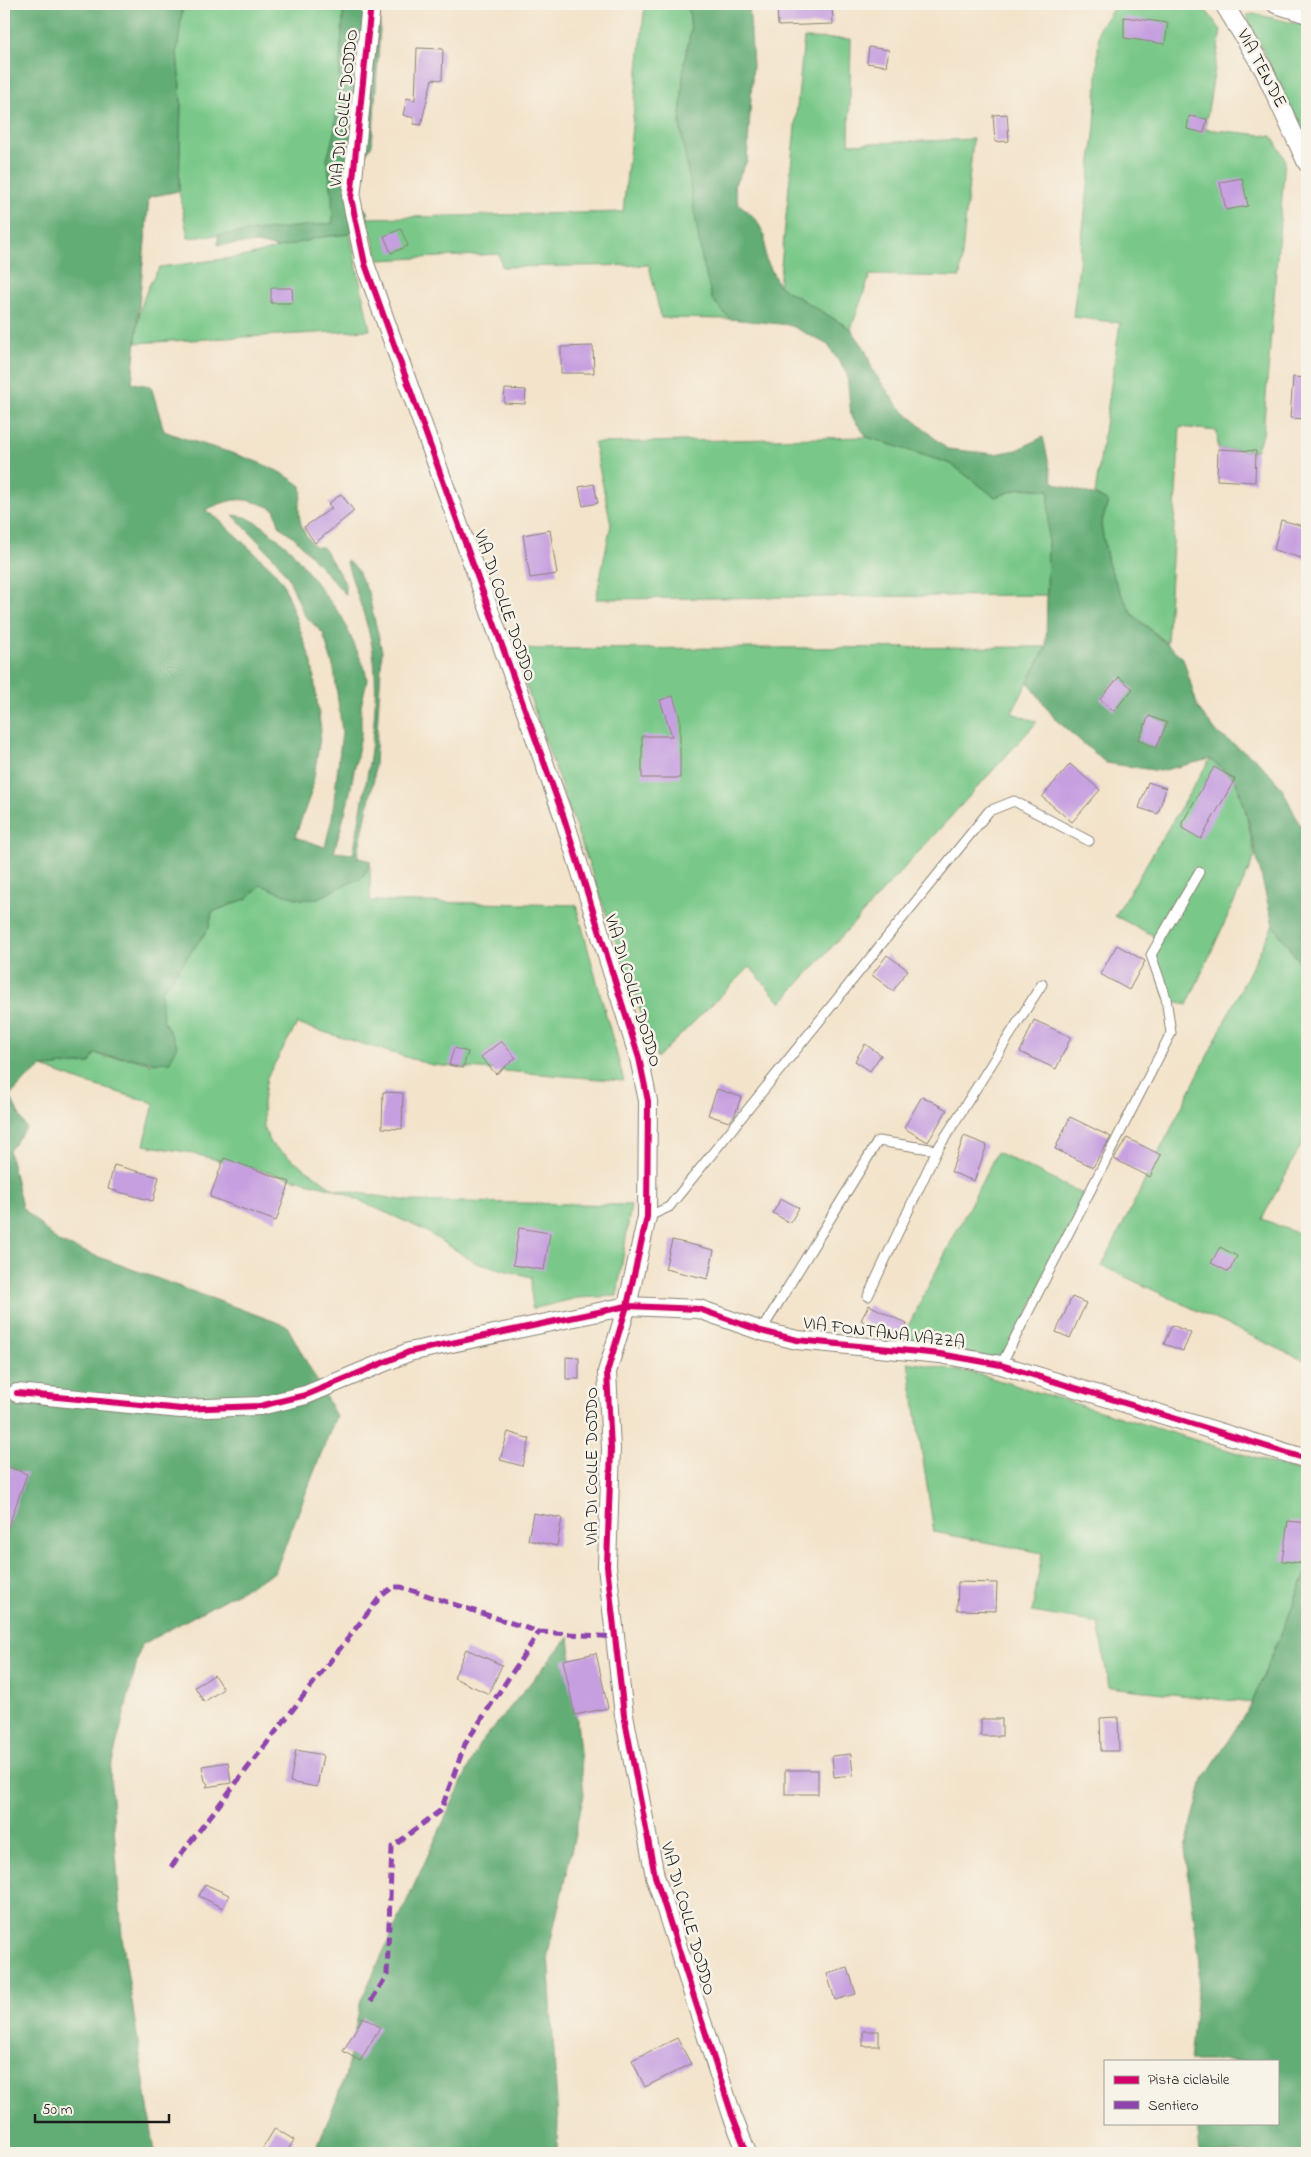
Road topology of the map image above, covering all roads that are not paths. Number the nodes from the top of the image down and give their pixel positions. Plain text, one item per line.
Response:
1 (371, 4) edge
2 (1224, 4) edge
3 (1276, 4) edge
4 (1307, 14) edge
5 (1307, 164) edge
6 (1089, 841) dead end
7 (1199, 872) dead end
8 (1042, 984) dead end
9 (936, 1150) junction
10 (647, 1217) junction
11 (868, 1296) dead end
12 (628, 1306) junction
13 (761, 1331) junction
14 (1001, 1365) junction
15 (17, 1392) dead end
16 (1307, 1459) edge
17 (747, 2153) edge

1 - 10 street, VIA DI COLLE DODDO
2 - 5 street, VIA TENDE
3 - 4 street
6 - 10 lane
7 - 14 lane
8 - 9 lane
9 - 11 lane
9 - 13 lane
10 - 12 street, VIA DI COLLE DODDO
12 - 13 street, VIA FONTANA VAZZA
12 - 15 street, VIA FONTANA VAZZA
12 - 17 street, VIA DI COLLE DODDO
13 - 14 street, VIA FONTANA VAZZA
14 - 16 street, VIA FONTANA VAZZA

